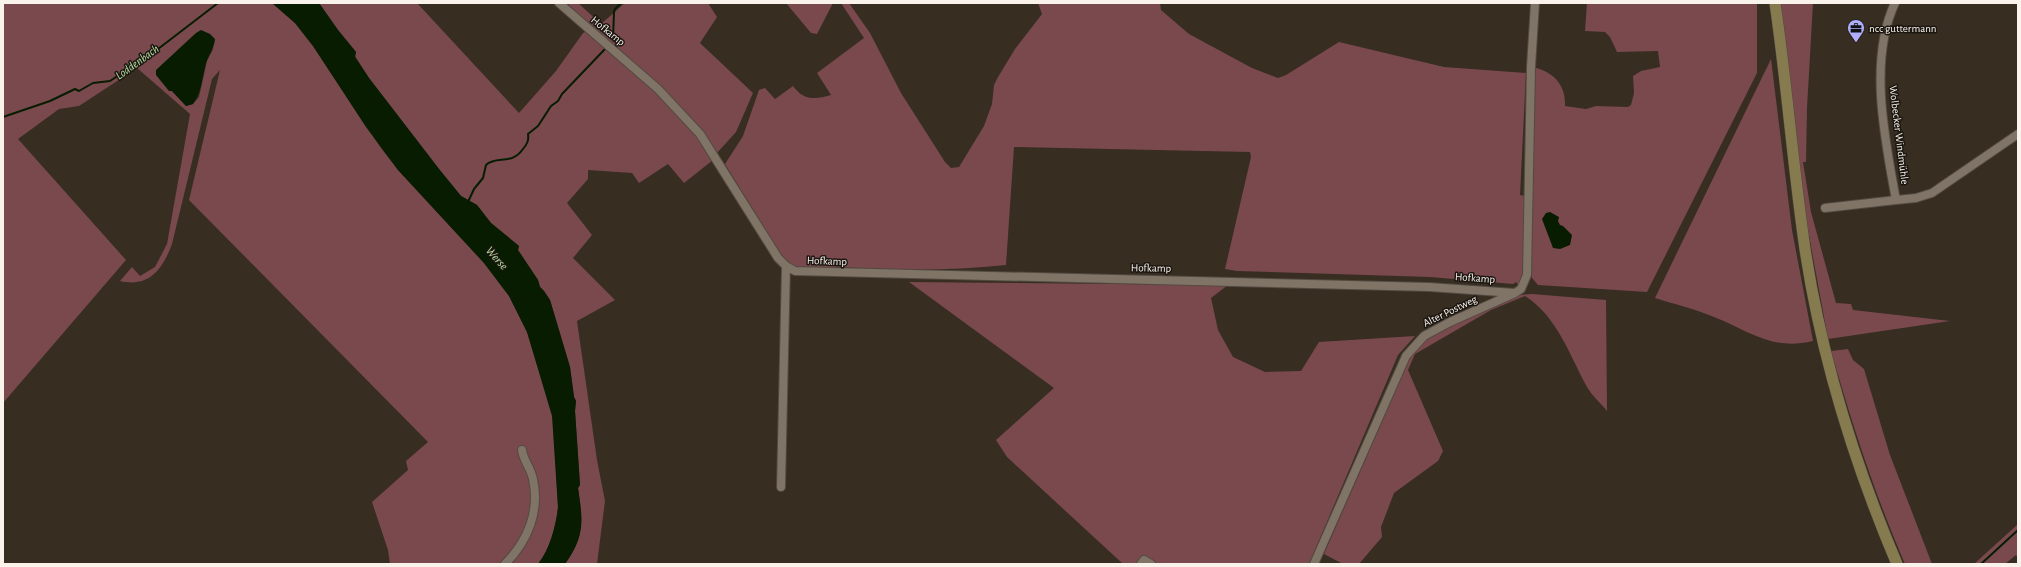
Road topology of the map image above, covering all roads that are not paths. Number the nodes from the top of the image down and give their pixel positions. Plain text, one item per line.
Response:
1 (559, 3) edge
2 (1535, 3) edge
3 (1775, 3) edge
4 (1895, 3) edge
5 (2018, 134) edge
6 (1896, 200) junction
7 (1825, 208) dead end
8 (786, 266) junction
9 (1515, 293) junction
10 (522, 450) dead end
11 (781, 487) dead end
12 (505, 564) edge
13 (1141, 564) edge
14 (1150, 564) edge
15 (1314, 564) edge
16 (1897, 564) edge

1 - 8 street, Hofkamp
2 - 9 street
3 - 16 main road
4 - 6 street, Wolbecker Windmühle
5 - 6 street, Wolbecker Windmühle
6 - 7 street, Wolbecker Windmühle
8 - 9 street, Hofkamp
8 - 11 street
9 - 15 street, Alter Postweg
10 - 12 street
13 - 14 street

